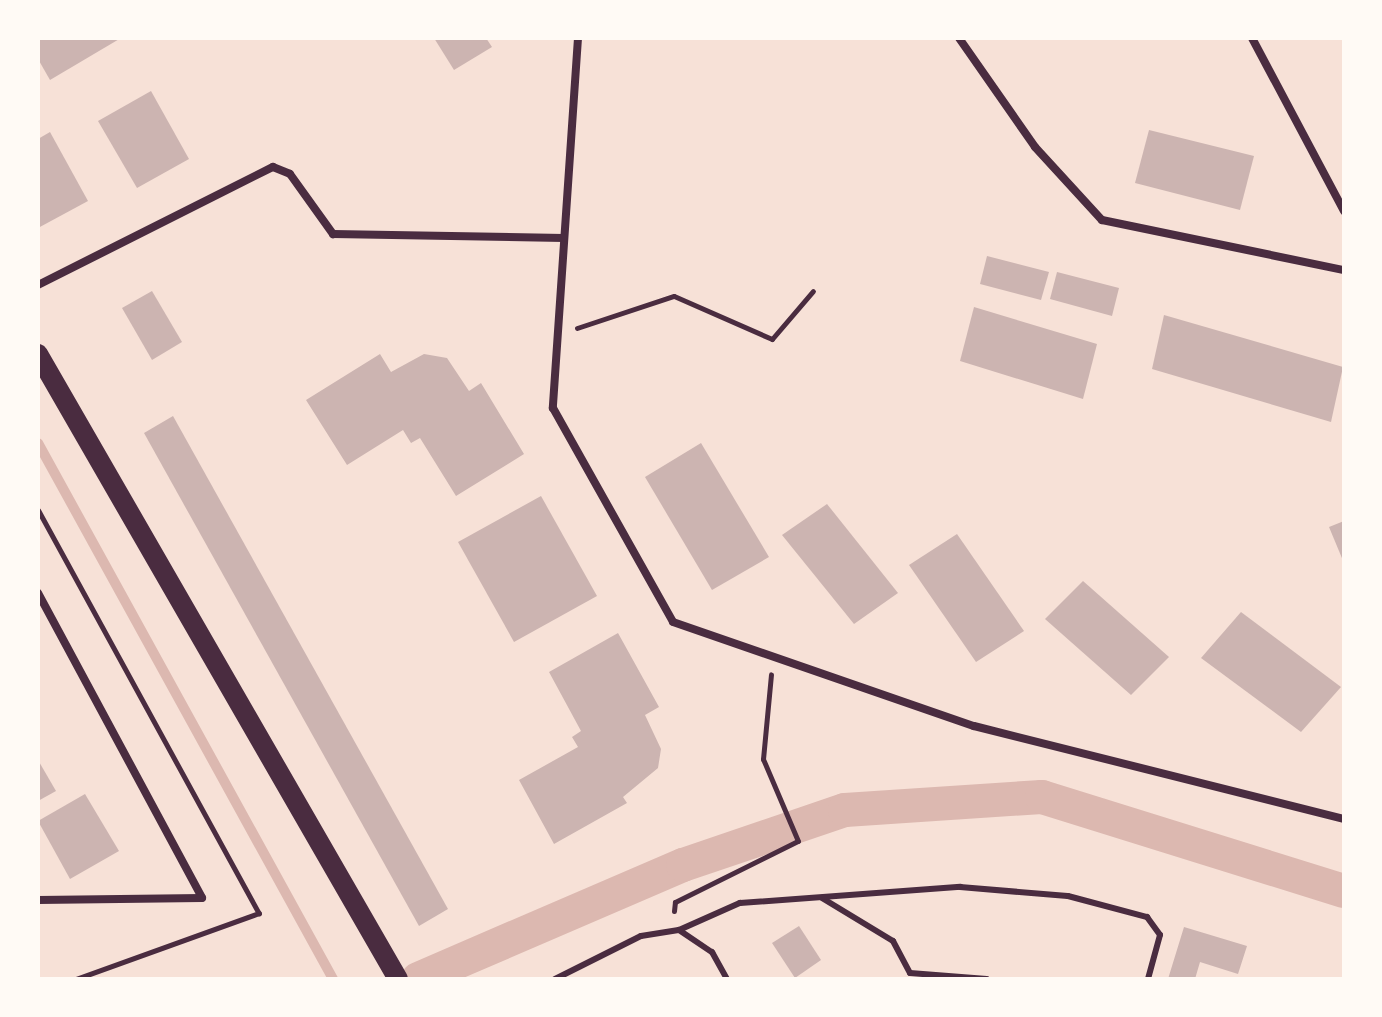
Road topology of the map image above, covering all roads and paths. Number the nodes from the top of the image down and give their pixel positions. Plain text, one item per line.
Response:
1 (591, 38) edge
2 (959, 38) edge
3 (1252, 38) edge
4 (580, 41) edge
5 (1343, 205) edge
6 (564, 238) junction
7 (1344, 270) edge
8 (38, 285) edge
9 (813, 291) dead end
10 (557, 334) junction
11 (38, 354) edge
12 (38, 593) edge
13 (773, 657) junction
14 (1344, 819) edge
15 (819, 896) junction
16 (38, 900) edge
17 (679, 930) junction
18 (671, 932) junction
19 (910, 976) edge
20 (398, 979) edge
21 (555, 979) edge
22 (727, 979) edge
23 (987, 979) edge
24 (1148, 979) edge

1 - 4 street
2 - 7 street
3 - 5 street
4 - 6 street
6 - 8 street
6 - 10 street
9 - 10 path
10 - 13 street
11 - 20 main road
12 - 16 street
13 - 14 street
13 - 18 path
15 - 17 lane
15 - 19 lane
15 - 24 lane
17 - 18 lane
17 - 22 lane
18 - 21 lane
19 - 23 lane

